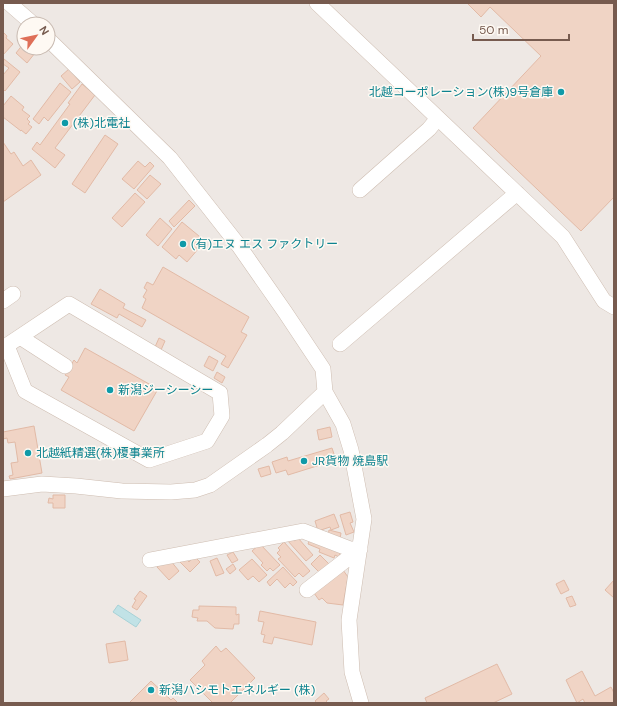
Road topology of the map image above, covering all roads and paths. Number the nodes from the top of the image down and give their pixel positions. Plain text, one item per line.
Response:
1 (8, 3) edge
2 (317, 3) edge
3 (23, 16) edge
4 (56, 47) edge
5 (438, 118) junction
6 (360, 190) dead end
7 (517, 193) junction
8 (614, 307) edge
9 (20, 337) junction
10 (340, 344) dead end
11 (5, 347) edge
12 (65, 366) dead end
13 (325, 392) junction
14 (3, 489) edge
15 (360, 549) junction
16 (150, 560) dead end
17 (307, 590) dead end
18 (362, 703) edge

1 - 3 street
2 - 5 street
4 - 13 street
5 - 6 street
5 - 7 street
7 - 8 street
7 - 10 street
9 - 11 street
9 - 11 street
9 - 12 street
13 - 14 street
13 - 15 street
15 - 16 street
15 - 17 street
15 - 18 street

